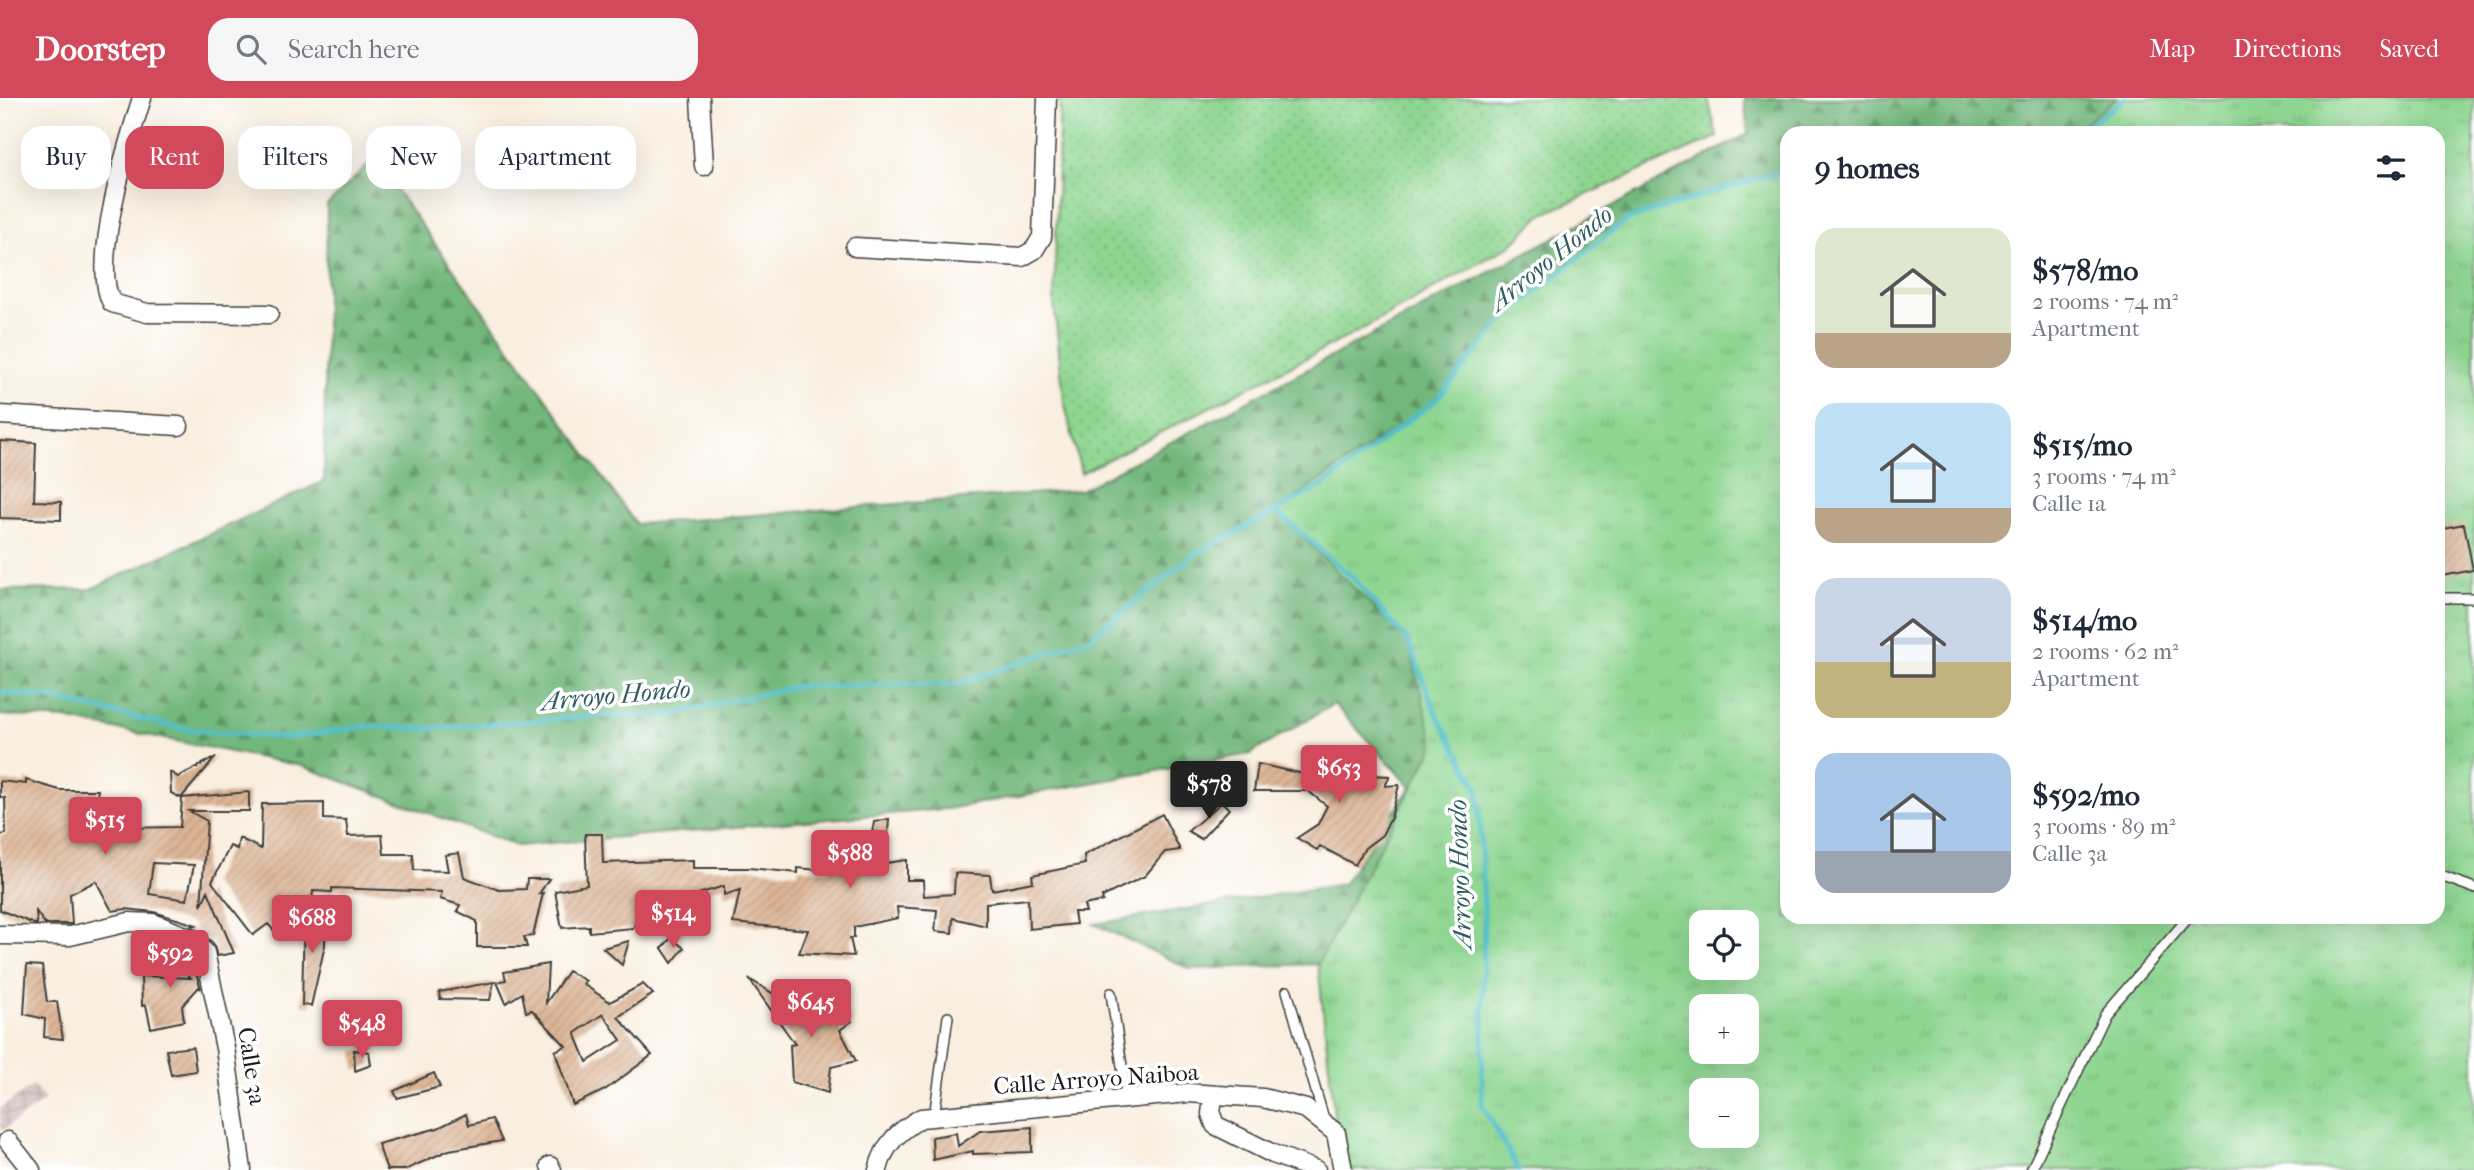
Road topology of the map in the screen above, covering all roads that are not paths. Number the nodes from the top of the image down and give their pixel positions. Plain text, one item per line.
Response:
1 (142, 98) edge
2 (700, 98) edge
3 (1047, 98) edge
4 (704, 166) dead end
5 (855, 247) dead end
6 (269, 314) dead end
7 (0, 415) edge
8 (179, 426) dead end
9 (2445, 598) edge
10 (2474, 598) edge
11 (2445, 877) edge
12 (2474, 888) edge
13 (2183, 924) edge
14 (0, 935) edge
15 (1287, 991) dead end
16 (1111, 993) dead end
17 (948, 1017) dead end
18 (1213, 1095) junction
19 (1127, 1099) junction
20 (934, 1117) junction
21 (1331, 1128) junction
22 (8, 1141) dead end
23 (31, 1170) edge
24 (242, 1170) edge
25 (878, 1170) edge
26 (1316, 1170) edge
27 (1343, 1170) edge
28 (2031, 1170) edge

1 - 6 street
2 - 4 street
3 - 5 street
7 - 8 street
9 - 10 lane
11 - 12 lane
13 - 28 lane
14 - 24 street, Calle 3a
15 - 21 lane
16 - 19 lane
17 - 20 lane
18 - 19 street, Calle Arroyo Naiboa
18 - 21 street, Calle Arroyo Naiboa
18 - 26 street
19 - 20 street, Calle Arroyo Naiboa
20 - 25 street, Calle Arroyo Naiboa
21 - 27 street
22 - 23 street

